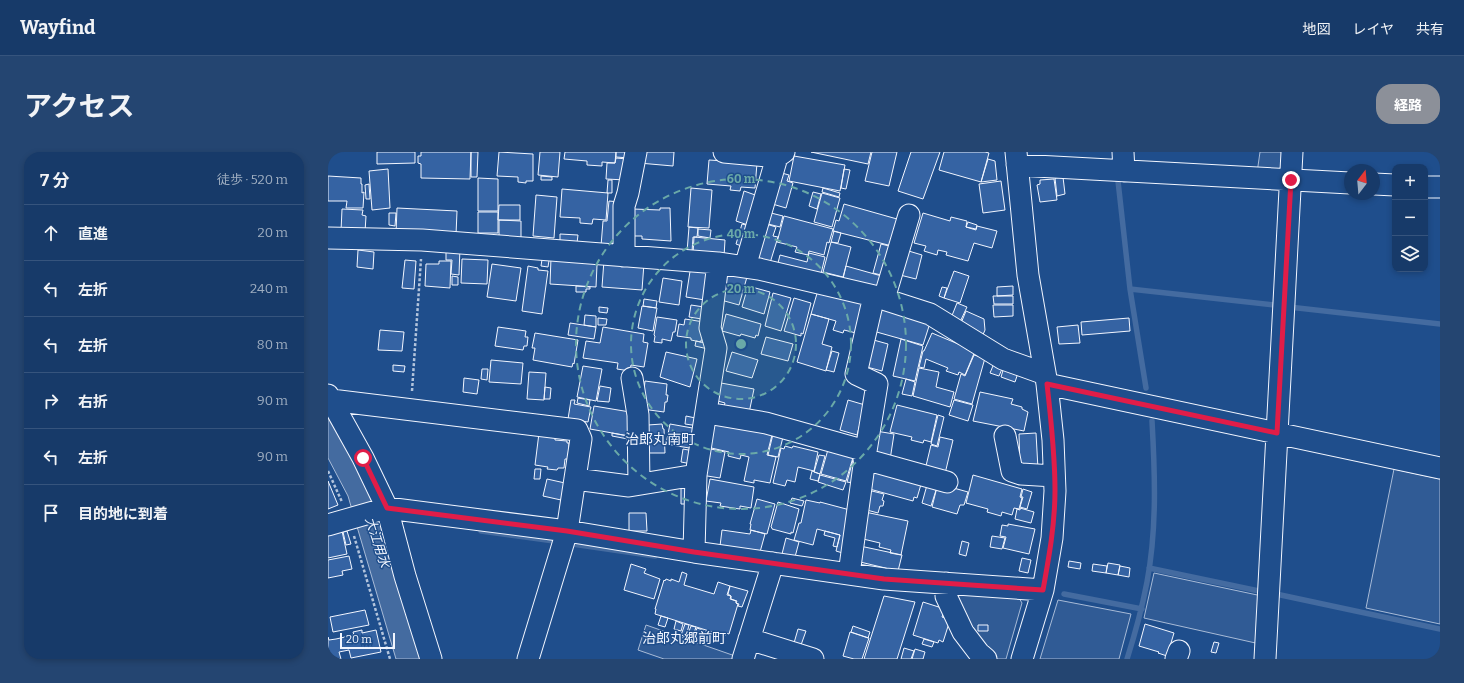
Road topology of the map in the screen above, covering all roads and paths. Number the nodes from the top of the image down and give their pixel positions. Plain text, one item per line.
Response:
1 (636, 152) edge
2 (724, 152) edge
3 (1292, 152) edge
4 (781, 154) edge
5 (1017, 159) edge
6 (1124, 162) edge
7 (1291, 180) junction
8 (1344, 183) edge
9 (1380, 184) edge
10 (1392, 185) edge
11 (1428, 187) edge
12 (1440, 188) edge
13 (909, 215) dead end
14 (328, 238) edge
15 (422, 240) junction
16 (624, 256) junction
17 (718, 263) junction
18 (745, 267) junction
19 (879, 298) junction
20 (632, 378) dead end
21 (1046, 379) junction
22 (330, 398) edge
23 (410, 410) junction
24 (707, 413) junction
25 (1277, 433) junction
26 (1005, 436) dead end
27 (865, 455) junction
28 (1440, 468) edge
29 (328, 471) edge
30 (696, 475) junction
31 (1054, 476) junction
32 (575, 480) junction
33 (947, 482) dead end
34 (639, 484) junction
35 (387, 508) junction
36 (349, 519) junction
37 (328, 525) edge
38 (567, 531) junction
39 (694, 552) junction
40 (773, 563) junction
41 (849, 574) junction
42 (946, 583) junction
43 (1043, 590) junction
44 (750, 639) junction
45 (390, 659) edge
46 (431, 659) edge
47 (528, 659) edge
48 (743, 659) edge
49 (813, 659) edge
50 (986, 659) edge
51 (1022, 659) edge
52 (1265, 659) edge

1 - 16 street
2 - 4 street
3 - 7 street
4 - 18 street
5 - 6 street
5 - 21 street
6 - 7 street
7 - 8 street
7 - 25 street
9 - 10 street
11 - 12 street
13 - 19 street
14 - 15 street
15 - 16 street
15 - 23 path
16 - 17 street
17 - 18 street
17 - 24 street
18 - 19 street
19 - 21 street
19 - 27 street
20 - 34 street
21 - 25 street
21 - 31 street
22 - 23 street
22 - 35 street
23 - 32 street
24 - 27 street
24 - 30 street
25 - 28 street
25 - 52 street
26 - 31 street
27 - 33 street
27 - 41 street
29 - 36 path
30 - 34 street
30 - 39 street
31 - 43 street
32 - 34 street
32 - 38 street
35 - 36 street
35 - 38 street
35 - 46 street
36 - 37 street
36 - 45 path
38 - 39 street
38 - 47 street
39 - 40 street
40 - 41 street
40 - 44 street
41 - 42 street
42 - 43 street
42 - 50 street
43 - 51 street
44 - 48 street
44 - 49 street

